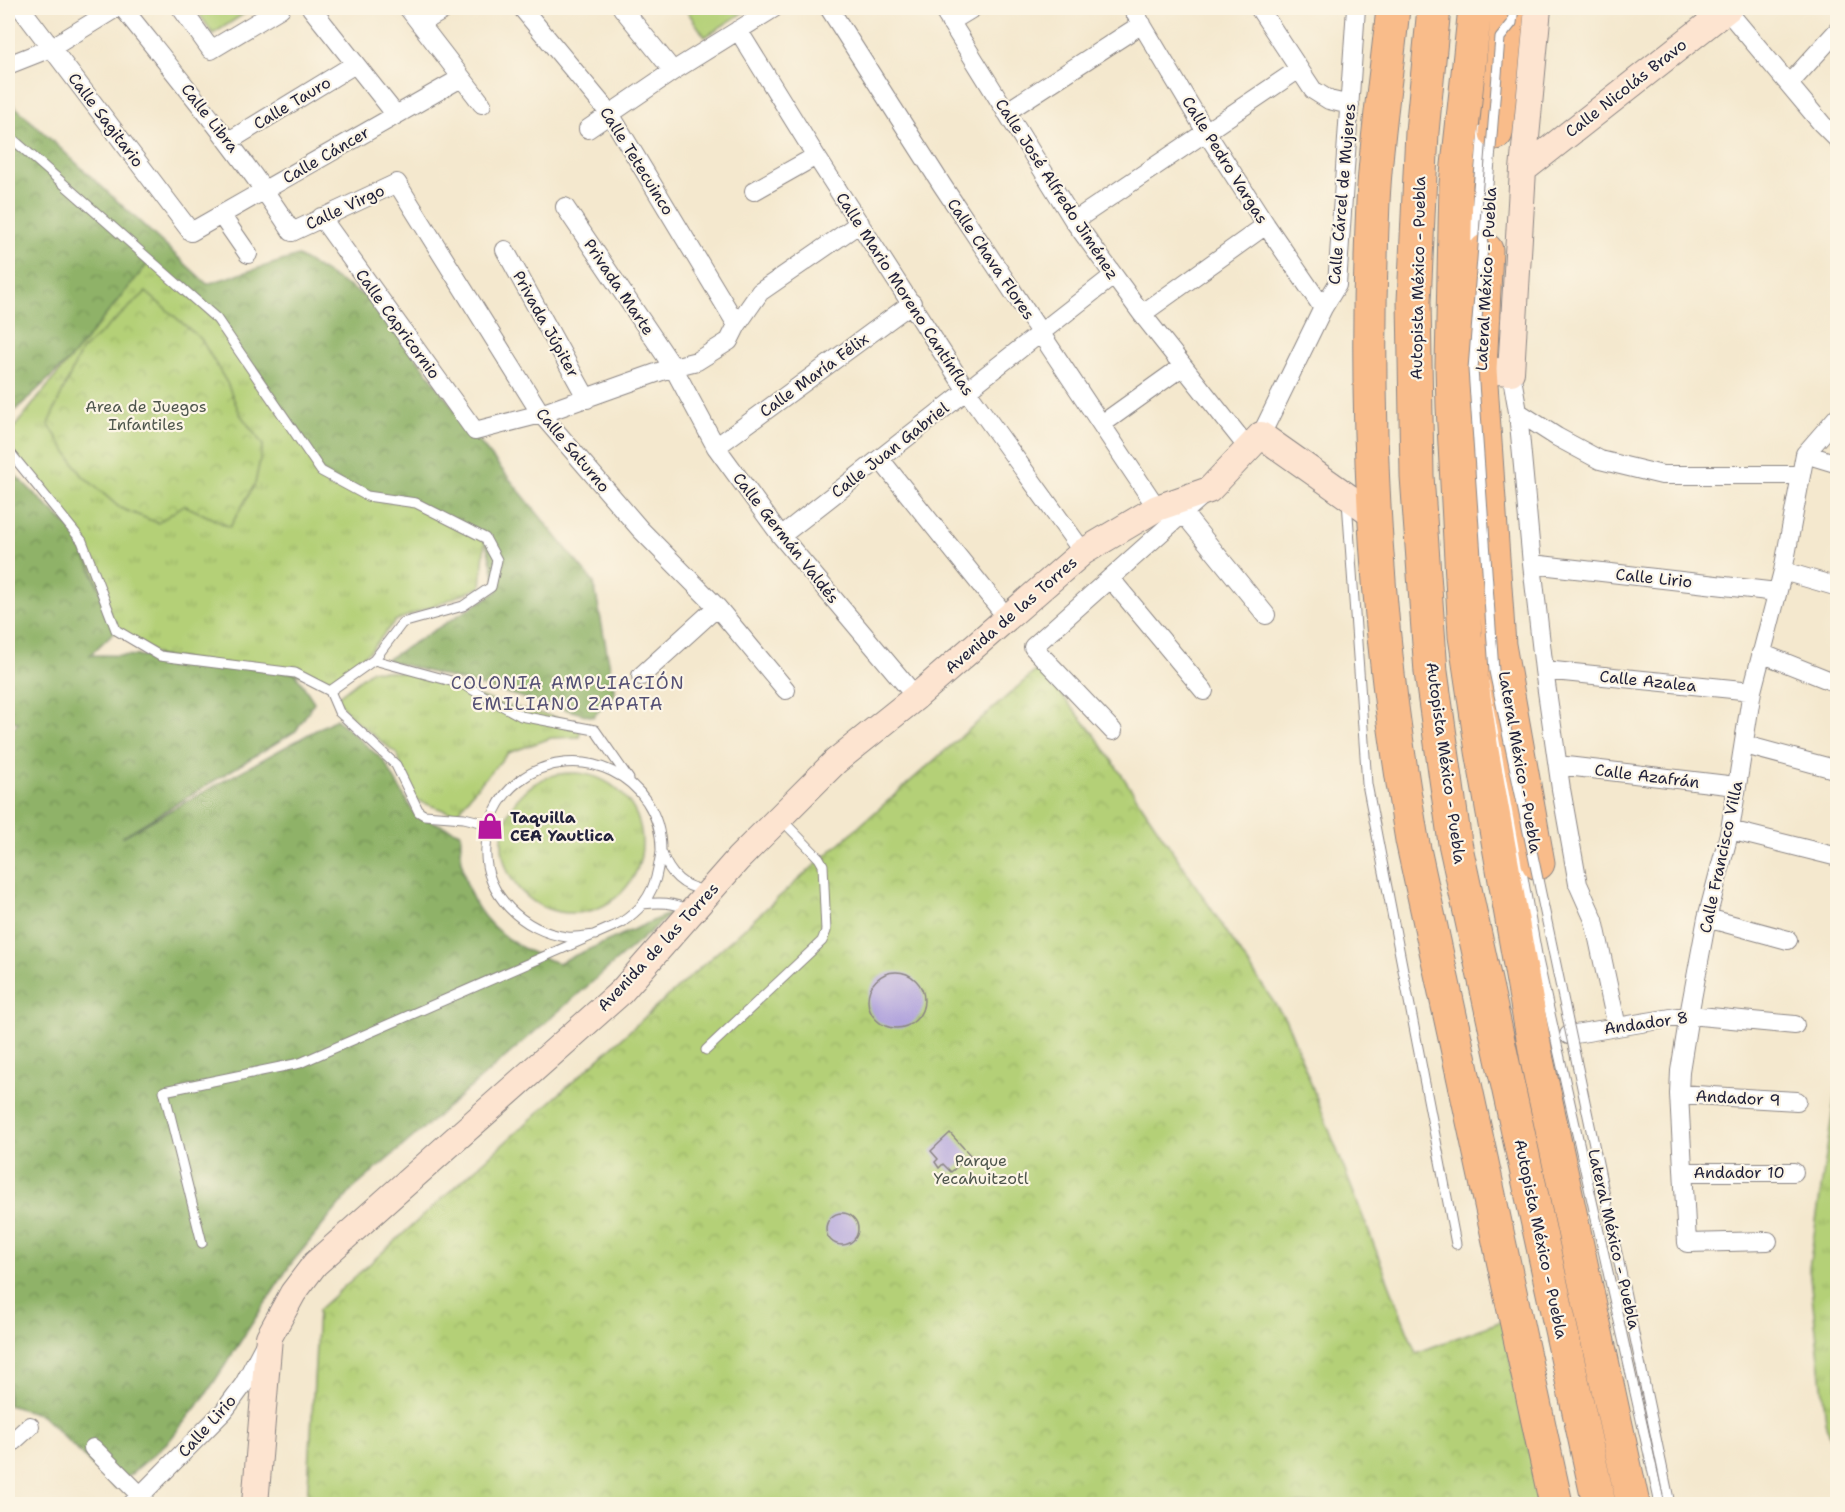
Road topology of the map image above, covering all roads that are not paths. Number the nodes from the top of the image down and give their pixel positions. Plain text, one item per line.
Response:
1 (21, 8) edge
2 (116, 8) edge
3 (123, 8) edge
4 (181, 8) edge
5 (281, 8) edge
6 (312, 8) edge
7 (408, 8) edge
8 (447, 8) edge
9 (522, 8) edge
10 (622, 8) edge
11 (774, 8) edge
12 (829, 8) edge
13 (973, 8) edge
14 (1132, 8) edge
15 (1259, 8) edge
16 (1356, 8) edge
17 (1393, 8) edge
18 (1434, 8) edge
19 (1475, 8) edge
20 (1508, 8) edge
21 (1514, 8) edge
22 (1538, 8) edge
23 (1727, 8) edge
24 (946, 15) edge
25 (420, 24) junction
26 (1142, 24) junction
27 (738, 30) junction
28 (1838, 30) edge
29 (1491, 39) dead end
30 (51, 48) junction
31 (9, 63) edge
32 (355, 64) junction
33 (1299, 69) junction
34 (673, 71) junction
35 (461, 78) junction
36 (1789, 84) junction
37 (482, 104) dead end
38 (1350, 105) junction
39 (1006, 112) junction
40 (610, 114) junction
41 (396, 115) junction
42 (588, 129) dead end
43 (1206, 132) junction
44 (8, 135) edge
45 (1838, 140) edge
46 (229, 141) junction
47 (816, 156) junction
48 (1523, 170) junction
49 (397, 183) joint
50 (265, 190) junction
51 (754, 191) dead end
52 (565, 207) dead end
53 (220, 215) junction
54 (321, 217) junction
55 (1074, 221) junction
56 (860, 223) junction
57 (1266, 225) junction
58 (191, 232) joint
59 (292, 232) joint
60 (504, 250) dead end
61 (248, 254) dead end
62 (1113, 276) junction
63 (912, 303) junction
64 (1323, 308) junction
65 (1142, 314) junction
66 (737, 325) junction
67 (1041, 332) junction
68 (1183, 366) junction
69 (673, 367) junction
70 (1495, 371) junction
71 (967, 391) junction
72 (588, 399) junction
73 (1518, 412) junction
74 (541, 414) junction
75 (1838, 416) edge
76 (1101, 424) junction
77 (1254, 441) junction
78 (716, 447) junction
79 (8, 450) edge
80 (1805, 454) junction
81 (880, 459) junction
82 (1838, 464) edge
83 (1802, 475) junction
84 (1209, 490) junction
85 (1354, 494) junction
86 (1157, 508) junction
87 (1183, 513) junction
88 (781, 536) junction
89 (1083, 552) junction
90 (1532, 564) junction
91 (1783, 571) junction
92 (1110, 578) junction
93 (1838, 587) edge
94 (1777, 592) junction
95 (717, 607) junction
96 (1266, 615) dead end
97 (1008, 618) junction
98 (1761, 653) junction
99 (374, 660) junction
100 (1544, 670) junction
101 (641, 676) dead end
102 (1831, 681) dead end
103 (786, 690) dead end
104 (1204, 691) dead end
105 (330, 692) junction
106 (1752, 692) junction
107 (916, 698) junction
108 (1113, 731) dead end
109 (1744, 745) junction
110 (1558, 765) junction
111 (1838, 770) edge
112 (634, 786) junction
113 (1736, 786) junction
114 (779, 817) junction
115 (489, 824) junction
116 (1730, 830) junction
117 (662, 851) junction
118 (1838, 857) edge
119 (710, 890) junction
120 (642, 904) junction
121 (693, 911) junction
122 (1707, 918) junction
123 (595, 935) junction
124 (1788, 940) dead end
125 (1689, 1015) junction
126 (1795, 1025) dead end
127 (1617, 1027) junction
128 (1569, 1035) junction
129 (706, 1050) dead end
130 (1679, 1094) junction
131 (1797, 1101) dead end
132 (1684, 1172) junction
133 (1794, 1172) dead end
134 (1768, 1241) dead end
135 (202, 1243) dead end
136 (1456, 1244) dead end
137 (269, 1338) junction
138 (30, 1426) dead end
139 (8, 1446) edge
140 (93, 1448) dead end
141 (136, 1500) edge
142 (255, 1504) edge
143 (1556, 1504) edge
144 (1599, 1504) edge
145 (1633, 1504) edge
146 (1660, 1504) edge
147 (1672, 1504) edge

1 - 30 street, Calle Sagitario
2 - 30 street
3 - 46 street, Calle Libra
4 - 5 street
6 - 32 street
7 - 25 street
8 - 25 street
9 - 40 street, Calle Tetecuinco
10 - 34 street
11 - 27 street
12 - 67 street, Calle Chava Flores
13 - 24 street
14 - 26 street, Calle Pedro Vargas
15 - 33 street
16 - 38 street, Calle Cárcel de Mujeres
17 - 85 highway
18 - 144 highway, Autopista México - Puebla
19 - 145 highway, Autopista México - Puebla
20 - 70 highway, Lateral México - Puebla
21 - 147 lane, bridge
22 - 48 street
23 - 36 street
23 - 48 street, Calle Nicolás Bravo
24 - 39 street, Calle José Alfredo Jiménez
25 - 35 street
26 - 39 street
26 - 43 street, Calle Pedro Vargas
27 - 34 street
27 - 47 street, Calle Mario Moreno Cantínflas
28 - 36 street
29 - 146 lane
30 - 31 street
30 - 58 street, Calle Sagitario
32 - 41 street
32 - 46 street, Calle Tauro
33 - 38 street
33 - 43 street
34 - 40 street
35 - 37 street
35 - 41 street, Calle Cáncer
36 - 45 street
38 - 64 street, Calle Cárcel de Mujeres
39 - 55 street, Calle José Alfredo Jiménez
40 - 42 street
40 - 66 street, Calle Tetecuinco
41 - 50 street, Calle Cáncer
43 - 55 street
43 - 57 street, Calle Pedro Vargas
44 - 99 lane
46 - 50 street, Calle Libra
47 - 51 street
47 - 56 street, Calle Mario Moreno Cantínflas
48 - 70 street
49 - 54 street, Calle Virgo
49 - 74 street, Calle Saturno
50 - 53 street, Calle Cáncer
50 - 59 street, Calle Libra
52 - 69 street, Privada Marte
53 - 58 street, Calle Cáncer
53 - 61 street
54 - 59 street, Calle Virgo
54 - 74 street, Calle Capricornio
55 - 62 street, Calle José Alfredo Jiménez
56 - 63 street, Calle Mario Moreno Cantínflas
56 - 66 street
57 - 64 street, Calle Pedro Vargas
57 - 65 street
60 - 72 street, Privada Júpiter
62 - 65 street, Calle José Alfredo Jiménez
62 - 67 street, Calle Juan Gabriel
63 - 71 street, Calle Mario Moreno Cantínflas
63 - 78 street, Calle María Félix
64 - 77 street, Calle Cárcel de Mujeres
65 - 68 street, Calle José Alfredo Jiménez
66 - 69 street
67 - 71 street, Calle Juan Gabriel
67 - 76 street, Calle Chava Flores
68 - 76 street
68 - 77 street, Calle José Alfredo Jiménez
69 - 72 street
69 - 78 street, Calle Germán Valdés
70 - 73 street
70 - 128 highway, Lateral México - Puebla
71 - 81 street, Calle Juan Gabriel
71 - 89 street, Calle Mario Moreno Cantínflas
72 - 74 street
73 - 83 street
73 - 90 street
74 - 95 street, Calle Saturno
75 - 80 street
76 - 86 street, Calle Chava Flores
77 - 84 street, Avenida de las Torres
77 - 85 street
78 - 88 street, Calle Germán Valdés
79 - 105 lane
80 - 82 street
80 - 83 street, Calle Francisco Villa
81 - 88 street, Calle Juan Gabriel
81 - 97 street
83 - 91 street, Calle Francisco Villa
84 - 86 street, Avenida de las Torres
84 - 87 street, Avenida de las Torres
85 - 136 lane
85 - 143 highway
86 - 89 street, Avenida de las Torres
87 - 92 street, Avenida de las Torres
87 - 96 street
88 - 107 street, Calle Germán Valdés
89 - 97 street, Avenida de las Torres
90 - 94 street, Calle Lirio
90 - 100 street
91 - 93 street
91 - 94 street, Calle Francisco Villa
92 - 104 street
92 - 108 street, Avenida de las Torres
94 - 98 street, Calle Francisco Villa
95 - 101 street
95 - 103 street, Calle Saturno
97 - 107 street, Avenida de las Torres
98 - 102 street
98 - 106 street, Calle Francisco Villa
99 - 105 lane
99 - 112 lane
100 - 106 street, Calle Azalea
100 - 110 street
105 - 115 lane
106 - 109 street, Calle Francisco Villa
107 - 114 street, Avenida de las Torres
109 - 111 street
109 - 113 street, Calle Francisco Villa
110 - 113 street, Calle Azafrán
110 - 127 street
112 - 115 lane
112 - 117 lane
113 - 116 street, Calle Francisco Villa
114 - 119 street, Avenida de las Torres
114 - 129 lane
115 - 123 lane
116 - 118 street
116 - 122 street, Calle Francisco Villa
117 - 119 lane
117 - 120 lane
119 - 121 street, Avenida de las Torres
120 - 121 lane
120 - 123 lane
121 - 137 street, Avenida de las Torres
122 - 124 street
122 - 125 street, Calle Francisco Villa
123 - 135 lane
125 - 126 street, Andador 8
125 - 127 street, Andador 8
125 - 130 street, Calle Francisco Villa
127 - 128 street, Andador 8
128 - 147 highway, Lateral México - Puebla
130 - 131 street, Andador 9
130 - 132 street, Calle Francisco Villa
132 - 133 street, Andador 10
132 - 134 street, Calle Francisco Villa
137 - 141 street, Calle Lirio
137 - 142 street, Avenida de las Torres
138 - 139 street
140 - 141 street

